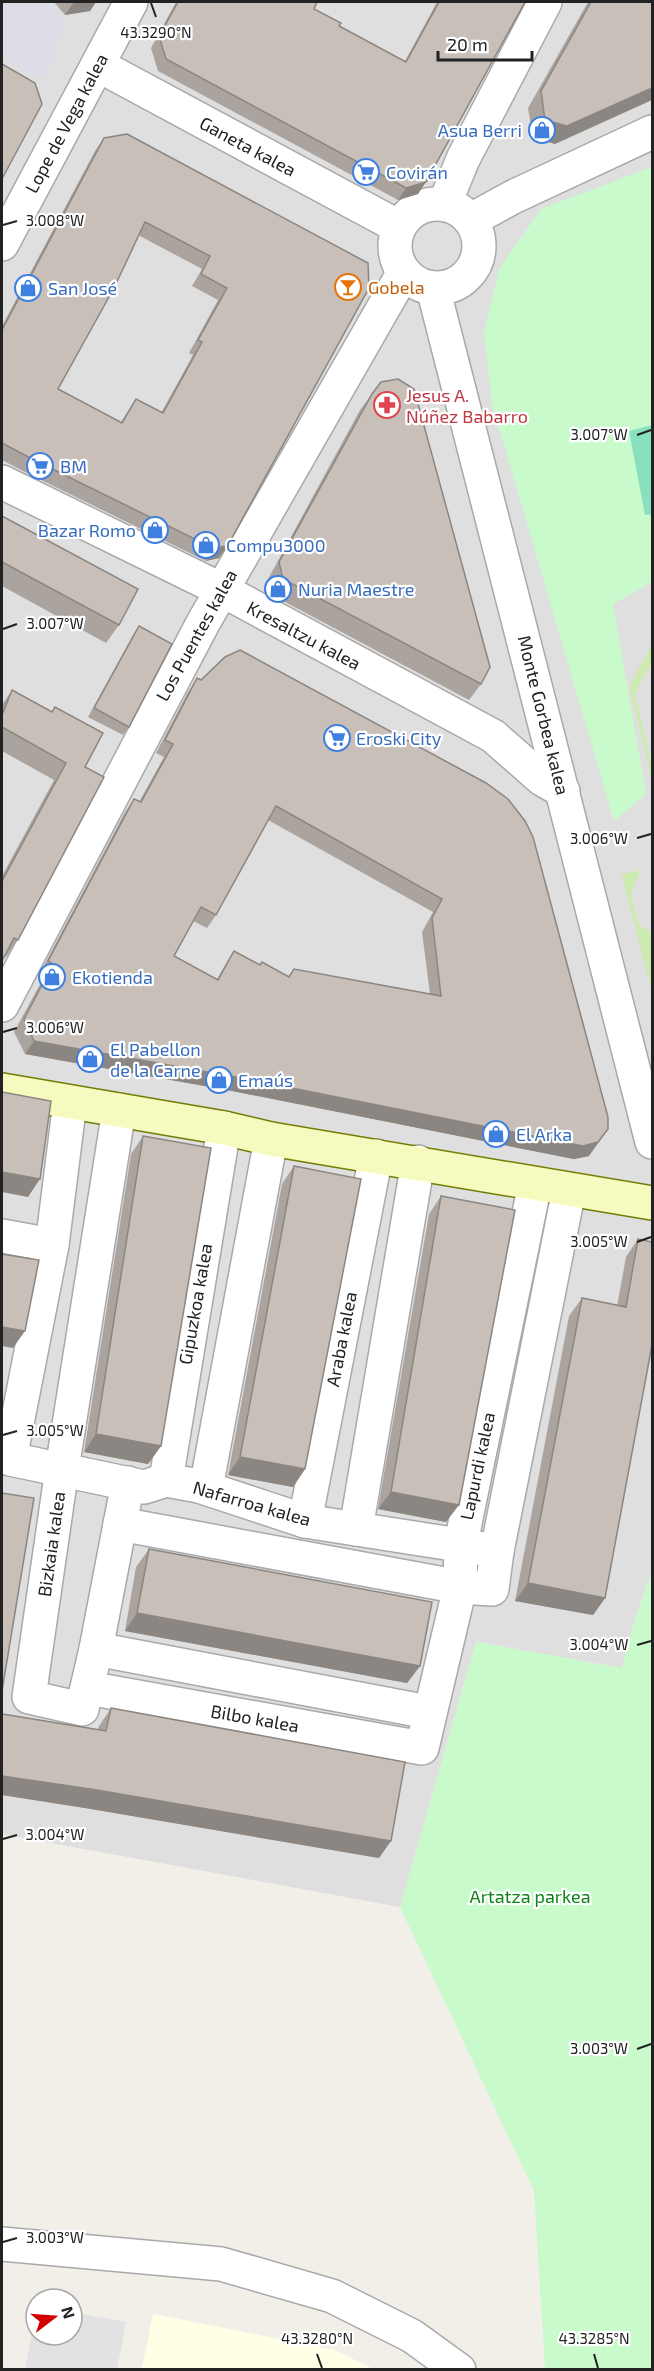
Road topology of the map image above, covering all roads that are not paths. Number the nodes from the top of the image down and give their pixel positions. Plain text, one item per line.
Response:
1 (131, 2) edge
2 (545, 2) edge
3 (98, 65) junction
4 (652, 132) edge
5 (458, 212) junction
6 (399, 227) junction
7 (2, 244) edge
8 (404, 272) junction
9 (433, 288) junction
10 (2, 482) edge
11 (222, 590) junction
12 (563, 790) junction
13 (2, 1005) edge
14 (2, 1090) edge
15 (70, 1102) junction
16 (119, 1110) junction
17 (225, 1128) junction
18 (271, 1139) junction
19 (652, 1142) edge
20 (376, 1156) junction
21 (418, 1162) junction
22 (535, 1184) junction
23 (569, 1190) junction
24 (652, 1203) edge
25 (2, 1236) edge
26 (52, 1245) junction
27 (12, 1388) edge
28 (62, 1469) junction
29 (166, 1480) junction
30 (128, 1483) junction
31 (206, 1488) junction
32 (305, 1521) junction
33 (120, 1524) junction
34 (356, 1529) junction
35 (461, 1545) junction
36 (497, 1551) junction
37 (460, 1587) junction
38 (96, 1649) junction
39 (88, 1688) junction
40 (428, 1713) junction
41 (422, 1748) joint
42 (2, 2244) edge
43 (459, 2370) edge

1 - 3 street, Lope de Vega kalea
2 - 5 street
3 - 6 street, Ganeta kalea
3 - 7 street, Lope de Vega kalea
4 - 5 street
5 - 6 street
5 - 9 street
6 - 8 street
8 - 9 street
8 - 11 street, Los Puentes kalea
9 - 12 street, Monte Gorbea kalea
10 - 11 street, Kresaltzu kalea
11 - 12 street, Kresaltzu kalea
11 - 13 street, Los Puentes kalea
12 - 19 street, Monte Gorbea kalea
14 - 15 street
15 - 16 street
15 - 26 street
16 - 17 street
16 - 28 street, Bizkaia kalea
17 - 18 street
17 - 29 street, Gipuzkoa kalea
18 - 20 street
18 - 31 street
20 - 21 street
20 - 32 street, Araba kalea
21 - 22 street
21 - 34 street
22 - 23 street
22 - 35 street, Lapurdi kalea
23 - 24 street
23 - 36 street, Lapurdi kalea
25 - 26 street
26 - 27 street
27 - 28 street, Nafarroa kalea
28 - 30 street, Nafarroa kalea
28 - 39 street, Bizkaia kalea
29 - 30 street, Nafarroa kalea
29 - 31 street, Nafarroa kalea
30 - 33 street, Bizkaia kalea
31 - 32 street, Nafarroa kalea
32 - 34 street, Nafarroa kalea
33 - 37 street
33 - 38 street, Bizkaia kalea
34 - 35 street, Nafarroa kalea
35 - 36 street, Nafarroa kalea
35 - 37 street, Lapurdi kalea
36 - 37 street, Lapurdi kalea
37 - 40 street, Lapurdi kalea
38 - 39 street, Bizkaia kalea
38 - 40 street, Bilbo kalea
39 - 41 street, Bilbo kalea
40 - 41 street, Lapurdi kalea
42 - 43 street

